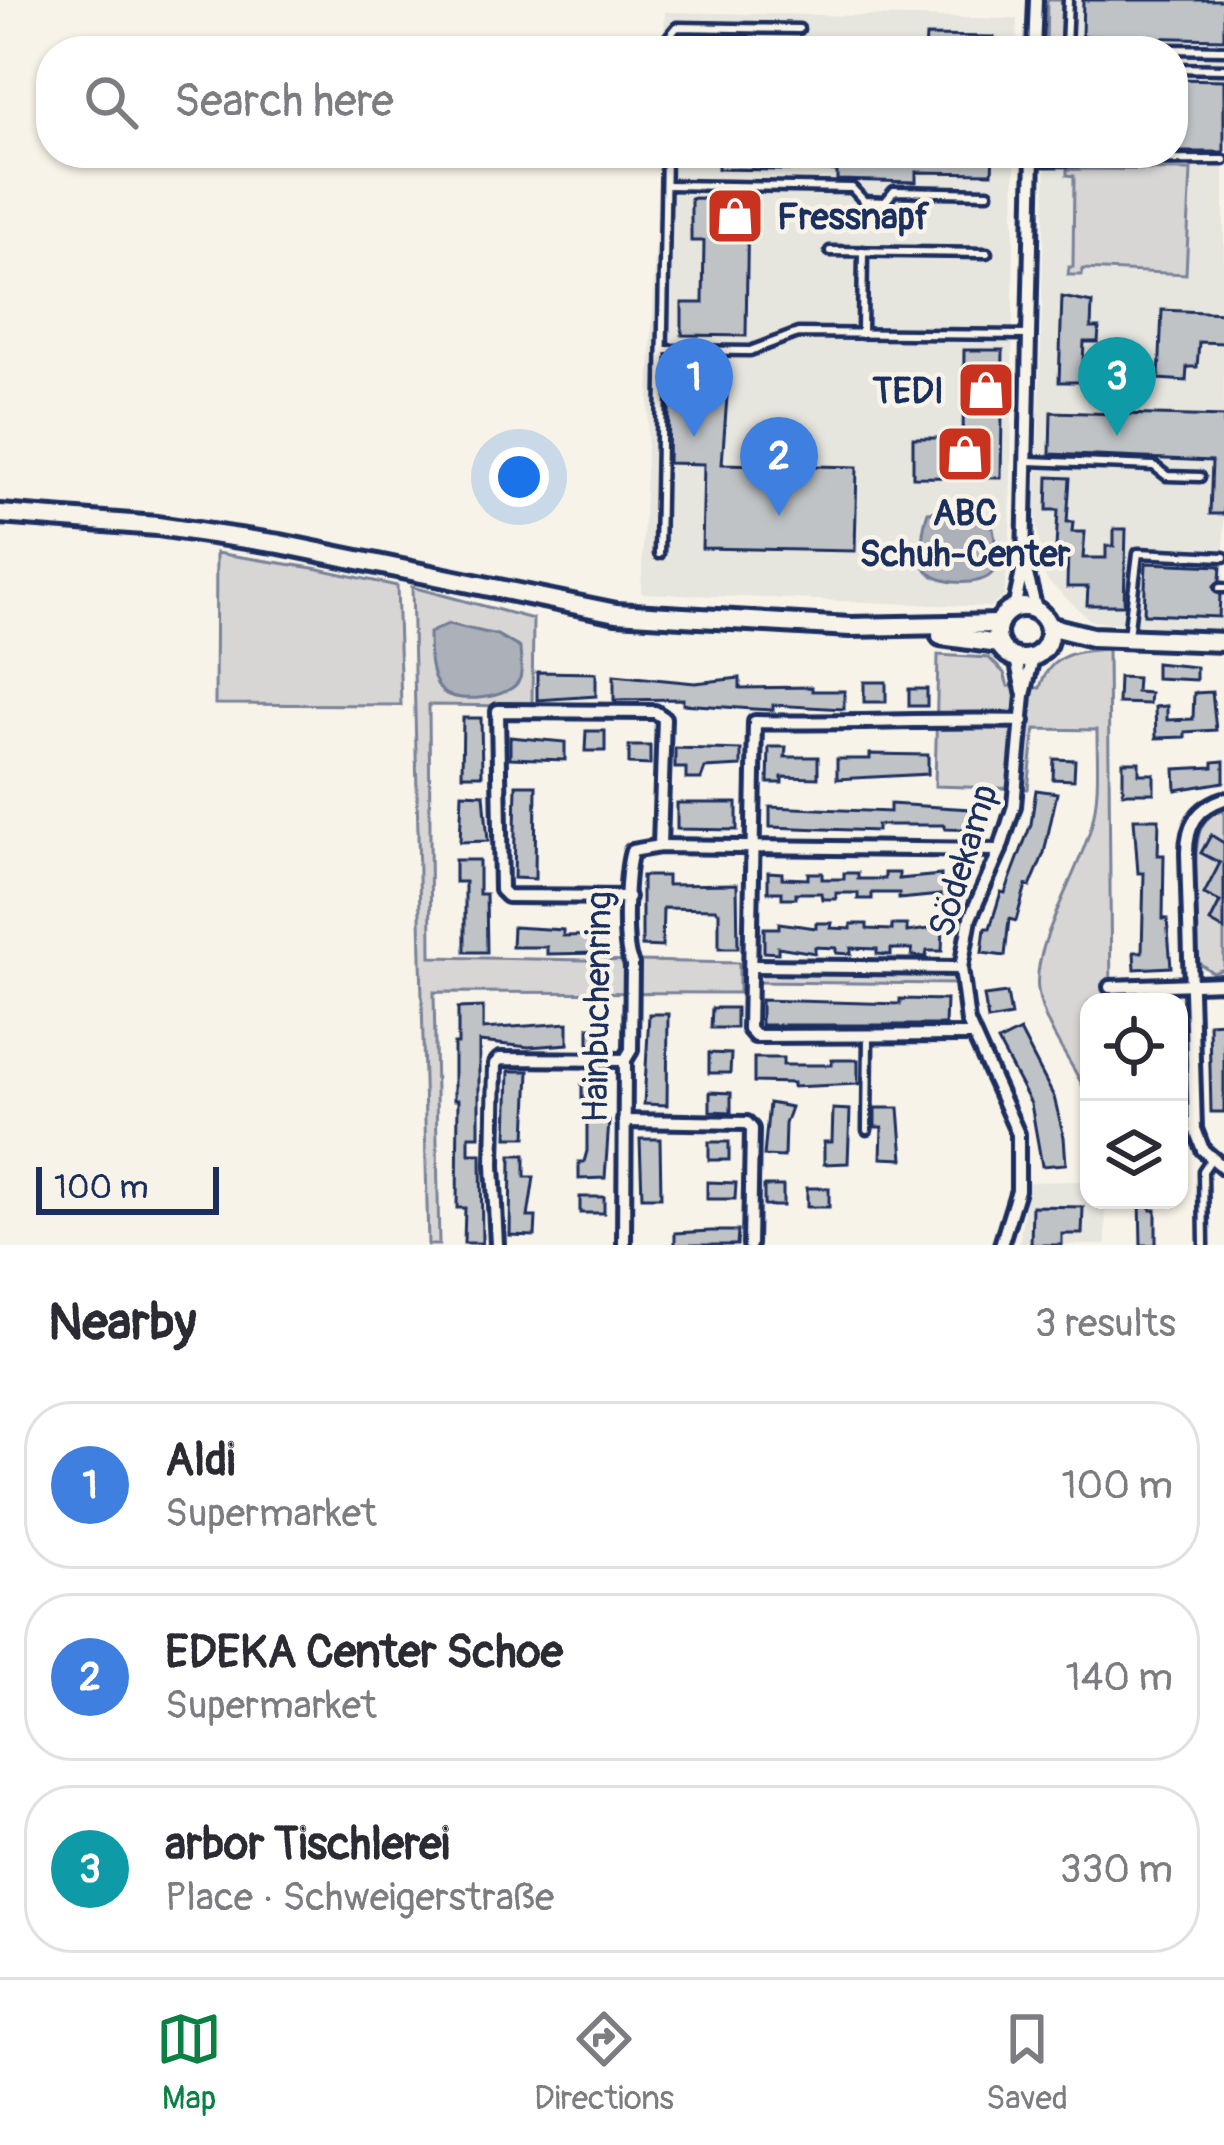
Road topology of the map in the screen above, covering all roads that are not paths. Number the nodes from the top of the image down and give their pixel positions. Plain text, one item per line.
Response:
1 (1036, 0) edge
2 (1068, 0) edge
3 (799, 29) dead end
4 (670, 36) edge
5 (1035, 36) edge
6 (1066, 36) edge
7 (1188, 49) edge
8 (1224, 50) edge
9 (1188, 68) edge
10 (1224, 69) edge
11 (1188, 160) edge
12 (1224, 160) edge
13 (666, 168) edge
14 (1033, 168) edge
15 (666, 185) junction
16 (988, 193) dead end
17 (830, 251) dead end
18 (863, 251) junction
19 (987, 253) dead end
20 (862, 334) junction
21 (1029, 335) junction
22 (663, 350) junction
23 (1025, 460) junction
24 (1200, 476) dead end
25 (0, 514) edge
26 (659, 554) dead end
27 (1224, 556) edge
28 (1024, 563) junction
29 (1014, 609) junction
30 (1036, 610) junction
31 (998, 624) junction
32 (875, 627) junction
33 (1048, 634) junction
34 (1127, 639) junction
35 (1224, 642) edge
36 (999, 644) junction
37 (1025, 658) junction
38 (1023, 721) junction
39 (1224, 799) edge
40 (660, 846) junction
41 (753, 846) junction
42 (1000, 850) junction
43 (628, 897) junction
44 (753, 966) junction
45 (961, 968) junction
46 (1224, 983) edge
47 (1192, 984) junction
48 (1110, 987) dead end
49 (973, 1035) junction
50 (868, 1038) junction
51 (625, 1060) junction
52 (624, 1121) junction
53 (867, 1130) dead end
54 (1211, 1159) junction
55 (1224, 1168) edge
56 (497, 1245) edge
57 (624, 1245) edge
58 (750, 1245) edge
59 (1001, 1245) edge
60 (1204, 1245) edge

1 - 5 street
2 - 6 lane
3 - 4 lane
7 - 8 lane
9 - 10 lane
11 - 12 lane
13 - 15 lane
14 - 21 street
15 - 16 lane
15 - 22 lane
17 - 18 lane
18 - 19 lane
18 - 20 lane
20 - 21 lane
20 - 22 lane
21 - 23 street
22 - 26 lane
23 - 24 lane
23 - 28 street
25 - 32 main road
27 - 34 lane
28 - 29 street
28 - 30 street
29 - 30 main road
29 - 31 main road
30 - 33 main road
31 - 32 main road
31 - 36 main road
32 - 36 main road
33 - 34 main road
33 - 37 main road
34 - 35 main road
36 - 37 main road
37 - 38 street, Södekamp
38 - 41 street
38 - 42 street, Södekamp
39 - 47 street
40 - 41 street
40 - 43 street, Hainbuchenring
40 - 43 street
41 - 42 street
41 - 44 street
42 - 45 street, Södekamp
43 - 51 street, Hainbuchenring
44 - 45 street
44 - 50 street
45 - 49 street, Södekamp
46 - 47 street
47 - 48 street
47 - 54 street
49 - 50 street
49 - 59 street, Södekamp
50 - 53 lane
51 - 52 street, Hainbuchenring
51 - 56 street
52 - 57 street, Hainbuchenring
52 - 58 street
54 - 55 street
54 - 60 lane

